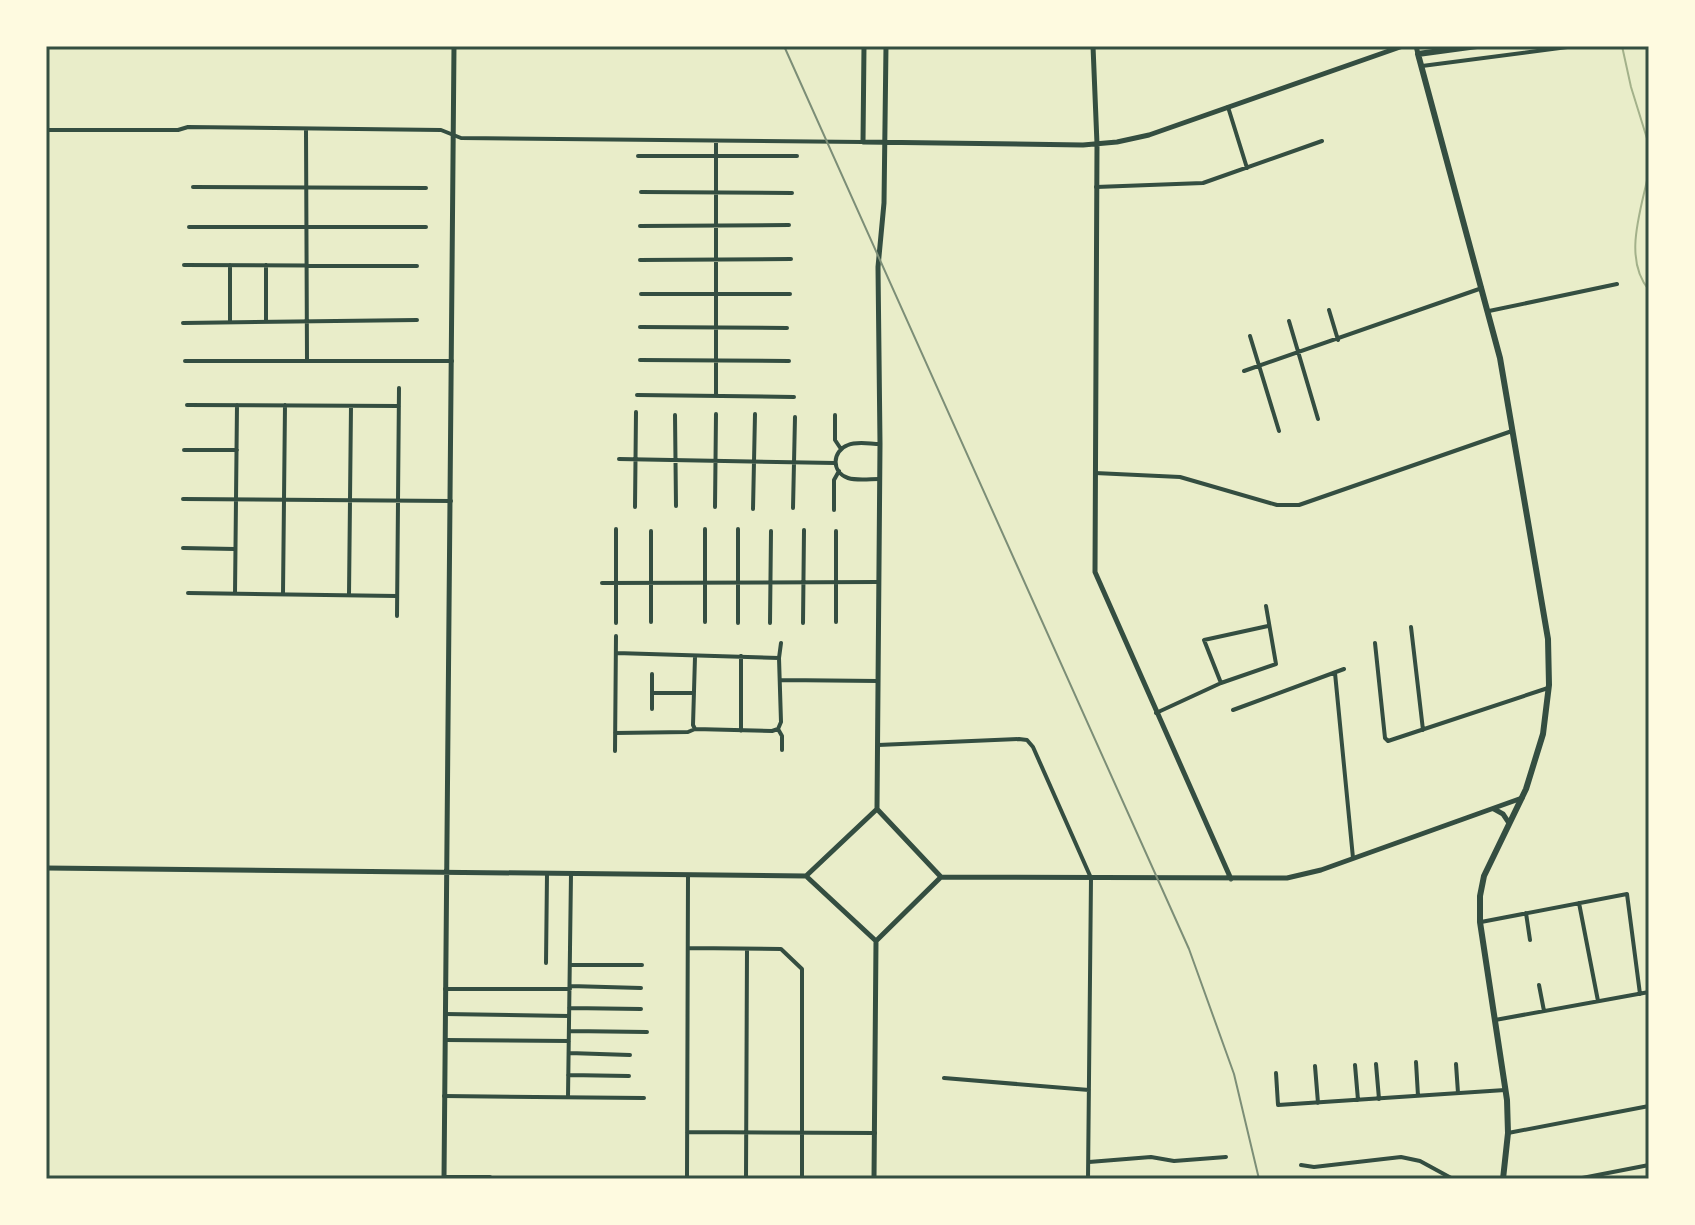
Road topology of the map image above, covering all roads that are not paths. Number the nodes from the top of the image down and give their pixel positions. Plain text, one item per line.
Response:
1 (454, 46) edge
2 (864, 46) edge
3 (886, 46) edge
4 (1093, 46) edge
5 (1403, 46) edge
6 (1416, 46) edge
7 (1477, 46) edge
8 (1575, 46) edge
9 (1428, 53) junction
10 (1418, 54) junction
11 (1445, 63) junction
12 (1422, 66) junction
13 (1228, 107) junction
14 (46, 130) edge
15 (306, 130) junction
16 (453, 136) junction
17 (716, 141) junction
18 (1322, 141) dead end
19 (863, 142) junction
20 (885, 143) junction
21 (1097, 144) junction
22 (638, 156) dead end
23 (716, 156) junction
24 (797, 156) dead end
25 (1247, 168) junction
26 (193, 187) dead end
27 (1096, 187) junction
28 (306, 188) junction
29 (426, 188) dead end
30 (641, 192) dead end
31 (716, 193) junction
32 (792, 193) dead end
33 (716, 225) junction
34 (789, 225) dead end
35 (640, 226) dead end
36 (189, 227) dead end
37 (306, 227) junction
38 (426, 227) dead end
39 (791, 259) dead end
40 (640, 260) dead end
41 (716, 260) junction
42 (184, 265) dead end
43 (230, 265) junction
44 (266, 265) junction
45 (305, 266) junction
46 (417, 266) dead end
47 (1617, 284) dead end
48 (1482, 288) junction
49 (641, 294) dead end
50 (716, 294) junction
51 (790, 294) dead end
52 (1329, 310) dead end
53 (1489, 311) junction
54 (417, 320) dead end
55 (305, 321) junction
56 (1289, 321) dead end
57 (230, 322) junction
58 (266, 322) junction
59 (183, 323) dead end
60 (640, 327) dead end
61 (716, 327) junction
62 (787, 328) dead end
63 (1250, 336) dead end
64 (1338, 340) junction
65 (1299, 353) junction
66 (307, 359) junction
67 (640, 360) dead end
68 (185, 361) dead end
69 (452, 361) junction
70 (716, 361) junction
71 (789, 361) dead end
72 (1259, 366) junction
73 (1244, 371) dead end
74 (399, 388) dead end
75 (637, 395) dead end
76 (716, 396) junction
77 (794, 397) dead end
78 (187, 405) dead end
79 (237, 405) junction
80 (285, 405) junction
81 (351, 406) junction
82 (399, 406) junction
83 (636, 412) dead end
84 (716, 414) dead end
85 (755, 414) dead end
86 (675, 415) dead end
87 (835, 415) dead end
88 (795, 417) dead end
89 (1318, 419) dead end
90 (1279, 431) dead end
91 (1513, 431) junction
92 (880, 444) junction
93 (841, 449) junction
94 (184, 450) dead end
95 (237, 450) junction
96 (619, 459) dead end
97 (636, 459) junction
98 (675, 460) junction
99 (716, 461) junction
100 (754, 461) junction
101 (794, 462) junction
102 (835, 463) junction
103 (839, 471) junction
104 (1095, 473) junction
105 (879, 479) junction
106 (183, 499) dead end
107 (236, 500) junction
108 (284, 500) junction
109 (350, 500) junction
110 (398, 501) junction
111 (451, 501) junction
112 (676, 506) dead end
113 (635, 507) dead end
114 (715, 507) dead end
115 (793, 508) dead end
116 (753, 509) dead end
117 (834, 510) dead end
118 (616, 529) dead end
119 (705, 529) dead end
120 (738, 529) dead end
121 (804, 530) dead end
122 (651, 531) dead end
123 (771, 531) dead end
124 (836, 531) dead end
125 (183, 548) dead end
126 (235, 549) junction
127 (705, 582) junction
128 (738, 582) junction
129 (770, 582) junction
130 (804, 582) junction
131 (836, 582) junction
132 (878, 582) junction
133 (602, 583) dead end
134 (616, 583) junction
135 (651, 583) junction
136 (188, 593) dead end
137 (235, 594) junction
138 (283, 594) junction
139 (349, 595) junction
140 (397, 596) junction
141 (1266, 606) dead end
142 (397, 616) dead end
143 (651, 622) dead end
144 (705, 622) dead end
145 (836, 622) dead end
146 (616, 623) dead end
147 (738, 623) dead end
148 (770, 623) dead end
149 (803, 623) dead end
150 (1268, 626) junction
151 (1411, 627) dead end
152 (616, 636) dead end
153 (781, 643) dead end
154 (1375, 643) dead end
155 (616, 653) junction
156 (741, 656) junction
157 (695, 657) junction
158 (779, 658) junction
159 (1344, 669) dead end
160 (1335, 673) junction
161 (652, 674) dead end
162 (781, 680) junction
163 (878, 681) junction
164 (1221, 683) junction
165 (1548, 688) junction
166 (652, 693) junction
167 (693, 693) junction
168 (652, 709) dead end
169 (1233, 710) dead end
170 (1156, 713) junction
171 (695, 729) junction
172 (778, 729) junction
173 (1423, 730) junction
174 (741, 731) junction
175 (615, 733) junction
176 (878, 745) junction
177 (782, 750) dead end
178 (615, 751) dead end
179 (1522, 798) junction
180 (1493, 808) junction
181 (877, 809) junction
182 (1509, 824) junction
183 (1353, 859) junction
184 (46, 868) edge
185 (447, 873) junction
186 (547, 874) junction
187 (571, 874) junction
188 (688, 875) junction
189 (806, 876) junction
190 (941, 877) junction
191 (1091, 878) junction
192 (1231, 879) junction
193 (1579, 903) junction
194 (1526, 913) junction
195 (1480, 922) junction
196 (1530, 940) dead end
197 (876, 941) junction
198 (688, 948) junction
199 (747, 948) junction
200 (546, 963) dead end
201 (570, 965) junction
202 (642, 965) dead end
203 (1539, 985) dead end
204 (570, 988) junction
205 (641, 988) dead end
206 (445, 989) junction
207 (1649, 992) edge
208 (1640, 994) junction
209 (1598, 1001) junction
210 (569, 1008) junction
211 (641, 1009) dead end
212 (1544, 1011) junction
213 (445, 1014) junction
214 (569, 1016) junction
215 (1495, 1020) junction
216 (569, 1031) junction
217 (647, 1032) dead end
218 (445, 1040) junction
219 (569, 1041) junction
220 (569, 1053) junction
221 (630, 1055) dead end
222 (1416, 1062) dead end
223 (1376, 1064) dead end
224 (1456, 1064) dead end
225 (1355, 1065) dead end
226 (1315, 1066) dead end
227 (1276, 1073) dead end
228 (568, 1075) junction
229 (629, 1076) dead end
230 (944, 1078) dead end
231 (1089, 1090) junction
232 (1505, 1090) junction
233 (1458, 1093) junction
234 (444, 1096) junction
235 (1418, 1096) junction
236 (568, 1097) junction
237 (644, 1098) dead end
238 (1379, 1099) junction
239 (1358, 1100) junction
240 (1318, 1103) junction
241 (1649, 1106) edge
242 (687, 1132) junction
243 (746, 1132) junction
244 (802, 1132) junction
245 (875, 1133) junction
246 (1508, 1133) junction
247 (1226, 1157) dead end
248 (1088, 1162) junction
249 (1301, 1165) dead end
250 (1649, 1165) edge
251 (490, 1177) edge
252 (444, 1178) edge
253 (687, 1179) edge
254 (746, 1179) edge
255 (802, 1179) edge
256 (874, 1179) edge
257 (1088, 1179) edge
258 (1453, 1179) edge
259 (1503, 1179) edge
260 (1577, 1179) edge

1 - 16 street
2 - 19 street
3 - 20 street
4 - 21 street
5 - 13 street
6 - 10 street
7 - 9 main road
8 - 11 street
9 - 10 main road
9 - 11 street
10 - 12 main road
11 - 12 street
12 - 48 main road
13 - 21 street
13 - 25 street
14 - 15 street
15 - 16 street
15 - 28 street
16 - 17 street
16 - 69 street
17 - 19 street
17 - 23 street
18 - 25 street
19 - 20 street
20 - 21 street
20 - 92 street
21 - 27 street
22 - 23 street
23 - 24 street
23 - 31 street
25 - 27 street
26 - 28 street
27 - 104 street
28 - 29 street
28 - 37 street
30 - 31 street
31 - 32 street
31 - 33 street
33 - 34 street
33 - 35 street
33 - 41 street
36 - 37 street
37 - 38 street
37 - 45 street
39 - 41 street
40 - 41 street
41 - 50 street
42 - 43 street
43 - 44 street
43 - 57 street
44 - 45 street
44 - 58 street
45 - 46 street
45 - 55 street
47 - 53 street
48 - 53 main road
48 - 64 street
49 - 50 street
50 - 51 street
50 - 61 street
52 - 64 street
53 - 91 main road
54 - 55 street
55 - 58 street
55 - 66 street
56 - 65 street
57 - 58 street
57 - 59 street
60 - 61 street
61 - 62 street
61 - 70 street
63 - 72 street
64 - 65 street
65 - 72 street
65 - 89 street
66 - 68 street
66 - 69 street
67 - 70 street
69 - 111 street
70 - 71 street
70 - 76 street
72 - 73 street
72 - 90 street
74 - 82 street
75 - 76 street
76 - 77 street
78 - 79 street
79 - 80 street
79 - 95 street
80 - 81 street
80 - 108 street
81 - 82 street
81 - 109 street
82 - 110 street
83 - 97 street
84 - 99 street
85 - 100 street
86 - 98 street
87 - 93 street
88 - 101 street
91 - 104 street
91 - 165 main road
92 - 93 street
92 - 105 street
93 - 102 street
94 - 95 street
95 - 107 street
96 - 97 street
97 - 98 street
97 - 113 street
98 - 99 street
98 - 112 street
99 - 100 street
99 - 114 street
100 - 101 street
100 - 116 street
101 - 102 street
101 - 115 street
102 - 103 street
103 - 105 street
103 - 117 street
104 - 170 street
105 - 132 street
106 - 107 street
107 - 108 street
107 - 126 street
108 - 109 street
108 - 138 street
109 - 110 street
109 - 139 street
110 - 111 street
110 - 140 street
111 - 185 street
118 - 134 street
119 - 127 street
120 - 128 street
121 - 130 street
122 - 135 street
123 - 129 street
124 - 131 street
125 - 126 street
126 - 137 street
127 - 128 street
127 - 135 street
127 - 144 street
128 - 129 street
128 - 147 street
129 - 130 street
129 - 148 street
130 - 131 street
130 - 149 street
131 - 132 street
131 - 145 street
132 - 163 street
133 - 134 street
134 - 135 street
134 - 146 street
135 - 143 street
136 - 137 street
137 - 138 street
138 - 139 street
139 - 140 street
140 - 142 street
141 - 150 street
150 - 164 street
150 - 164 street
151 - 173 street
152 - 155 street
153 - 158 street
154 - 173 street
155 - 157 street
155 - 175 street
156 - 157 street
156 - 158 street
156 - 174 street
157 - 167 street
158 - 162 street
159 - 160 street
160 - 169 street
160 - 183 street
161 - 166 street
162 - 163 street
162 - 172 street
163 - 176 street
164 - 170 street
165 - 173 street
165 - 179 main road
166 - 167 street
166 - 168 street
167 - 171 street
170 - 192 street
171 - 174 street
171 - 175 street
172 - 174 street
172 - 177 street
175 - 178 street
176 - 181 street
176 - 191 street
179 - 180 street
179 - 182 main road
180 - 182 street
180 - 183 street
181 - 189 street
181 - 190 street
182 - 195 main road
183 - 192 street
184 - 185 street
185 - 186 street
185 - 206 street
186 - 187 street
186 - 200 street
187 - 188 street
187 - 201 street
188 - 189 street
188 - 198 street
189 - 197 street
190 - 191 street
190 - 197 street
191 - 192 street
191 - 231 street
193 - 194 street
193 - 208 street
193 - 209 street
194 - 195 street
194 - 196 street
195 - 215 main road
197 - 245 street
198 - 199 street
198 - 242 street
199 - 243 street
199 - 244 street
201 - 202 street
201 - 204 street
203 - 212 street
204 - 205 street
204 - 206 street
204 - 210 street
206 - 213 street
207 - 208 street
208 - 209 street
209 - 212 street
210 - 211 street
210 - 214 street
212 - 215 street
213 - 214 street
213 - 218 street
214 - 216 street
215 - 232 main road
216 - 217 street
216 - 219 street
218 - 219 street
218 - 234 street
219 - 220 street
220 - 221 street
220 - 228 street
222 - 235 street
223 - 238 street
224 - 233 street
225 - 239 street
226 - 240 street
227 - 240 street
228 - 229 street
228 - 236 street
230 - 231 street
231 - 248 street
232 - 233 street
232 - 246 main road
233 - 235 street
234 - 236 street
234 - 252 street
235 - 238 street
236 - 237 street
238 - 239 street
239 - 240 street
241 - 246 street
242 - 243 street
242 - 253 street
243 - 244 street
243 - 254 street
244 - 245 street
244 - 255 street
245 - 256 street
246 - 259 main road
247 - 248 street
248 - 257 street
249 - 258 street
250 - 260 street
251 - 252 street

